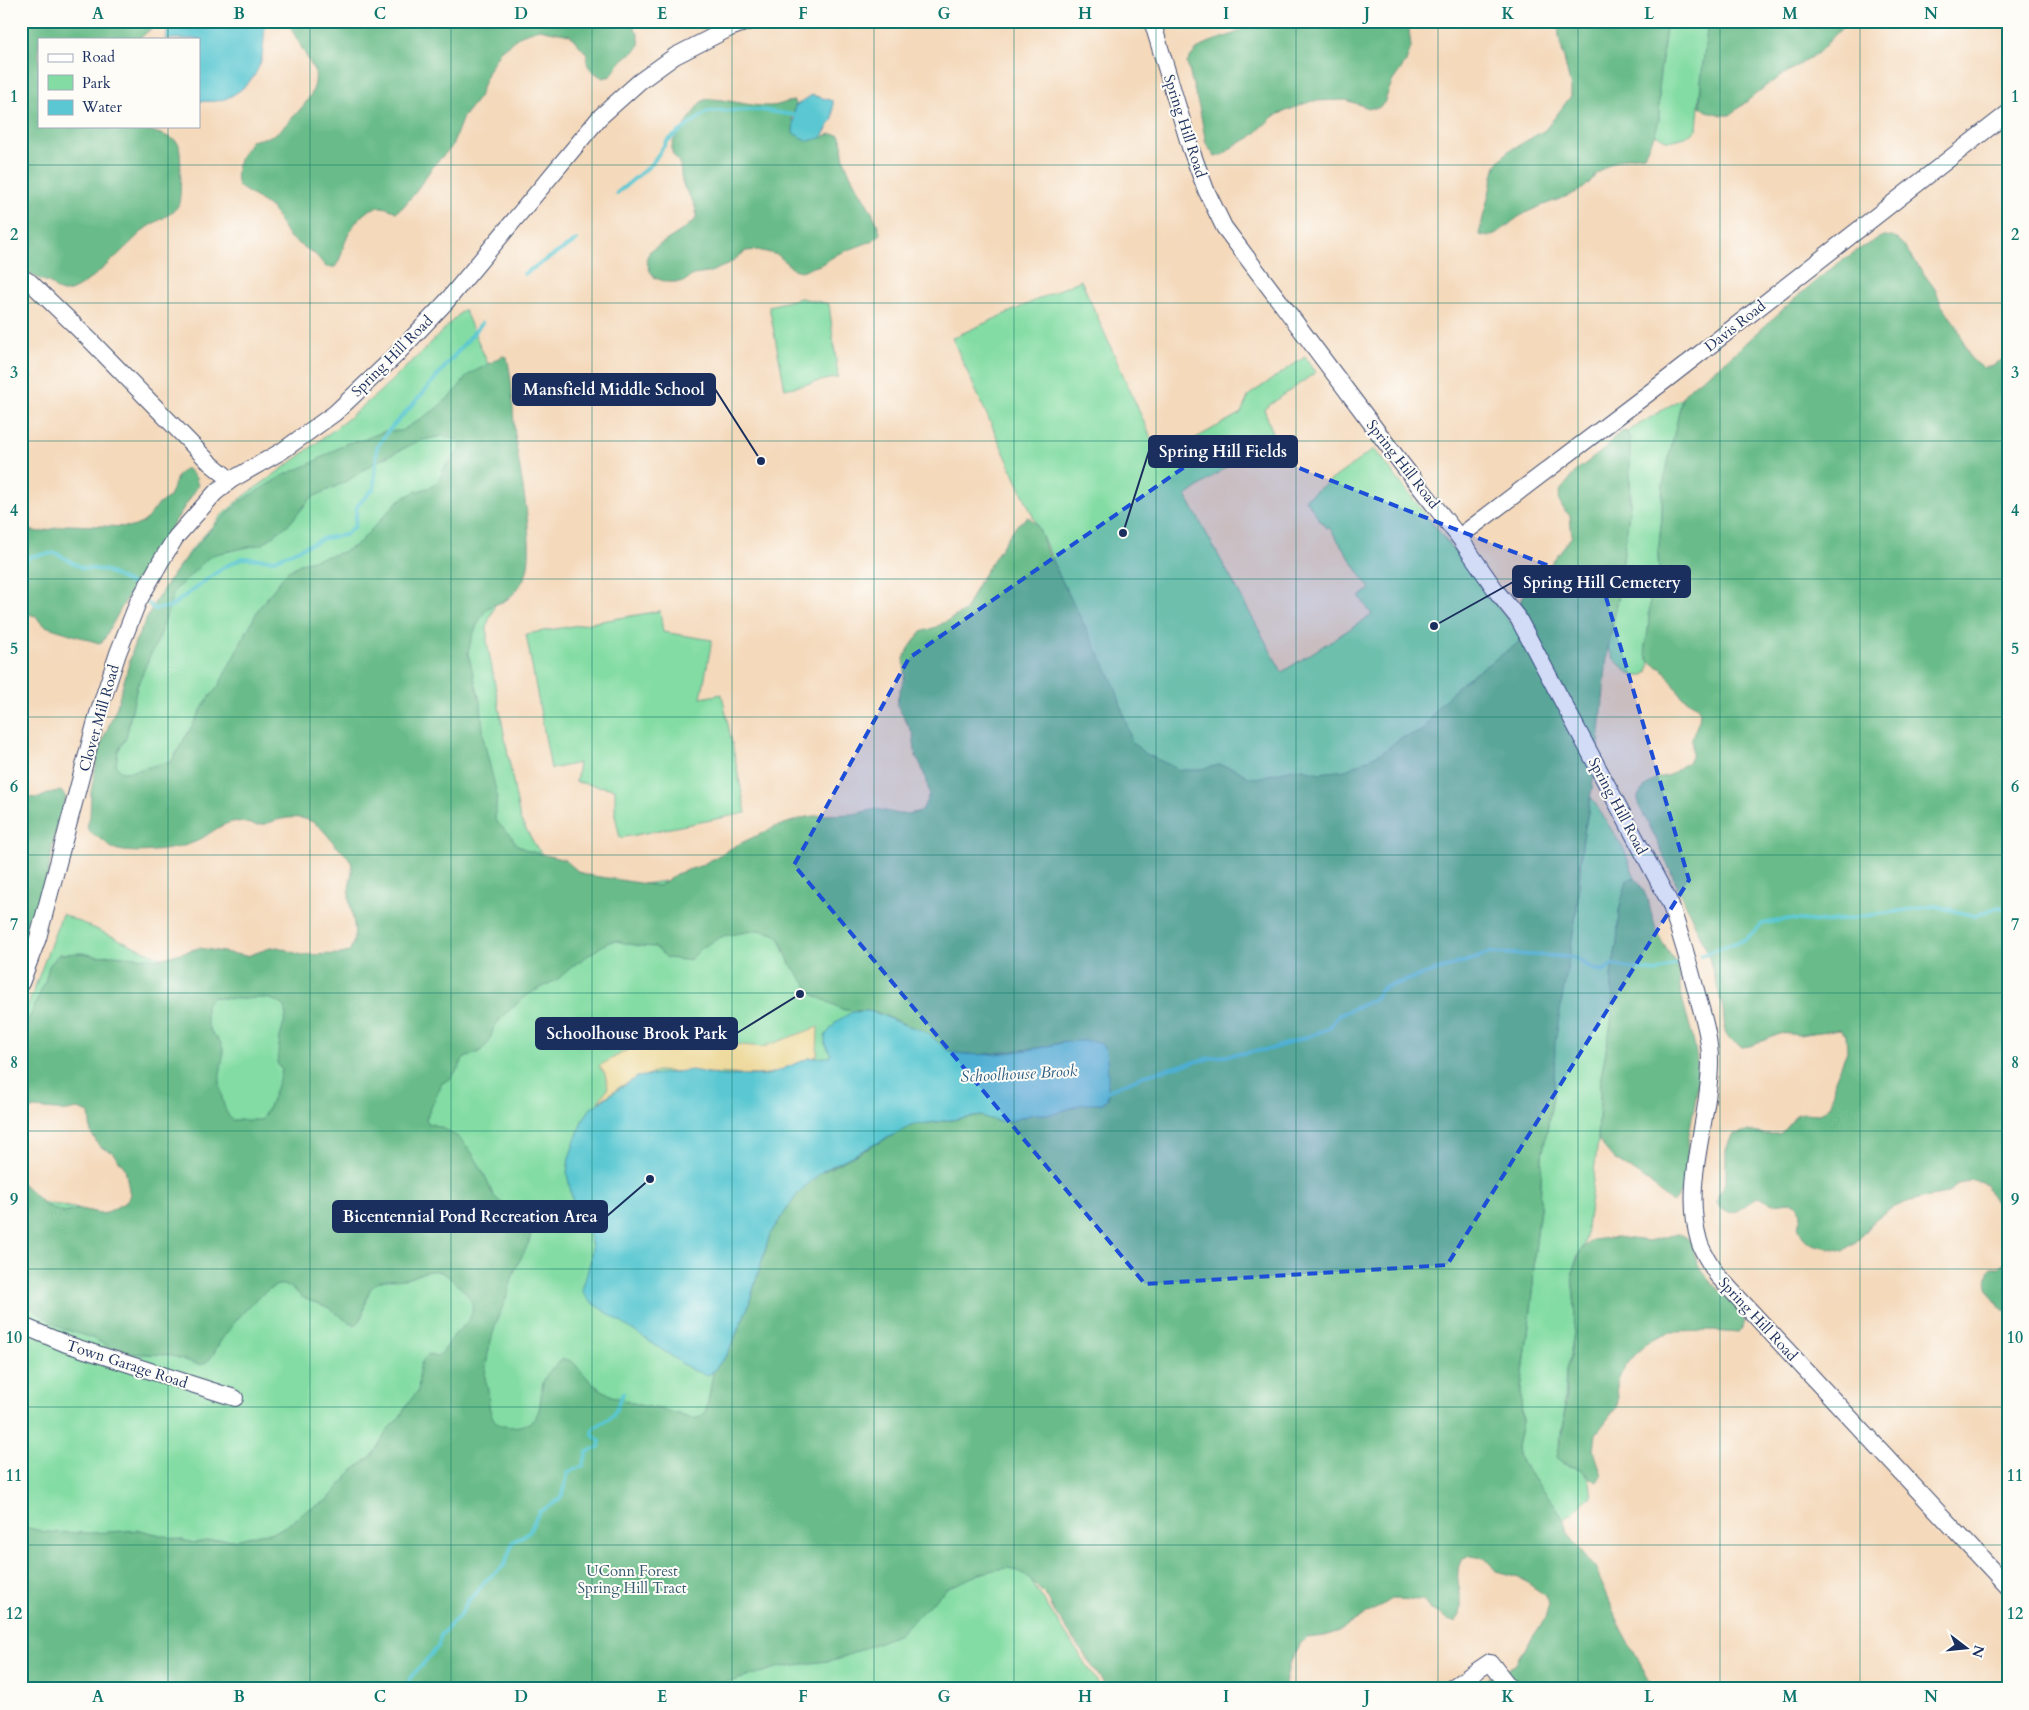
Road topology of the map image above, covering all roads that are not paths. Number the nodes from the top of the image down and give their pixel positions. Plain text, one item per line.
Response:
1 (750, 21) edge
2 (1152, 21) edge
3 (2008, 113) edge
4 (21, 277) edge
5 (231, 480) junction
6 (1459, 537) junction
7 (21, 983) edge
8 (21, 1325) edge
9 (235, 1398) dead end
10 (2008, 1587) edge
11 (1450, 1689) edge
12 (1511, 1689) edge

1 - 5 street, Spring Hill Road
2 - 6 street, Spring Hill Road
3 - 6 street, Davis Road
4 - 5 street
5 - 7 street, Clover Mill Road
6 - 10 street, Spring Hill Road
8 - 9 street, Town Garage Road
11 - 12 street

